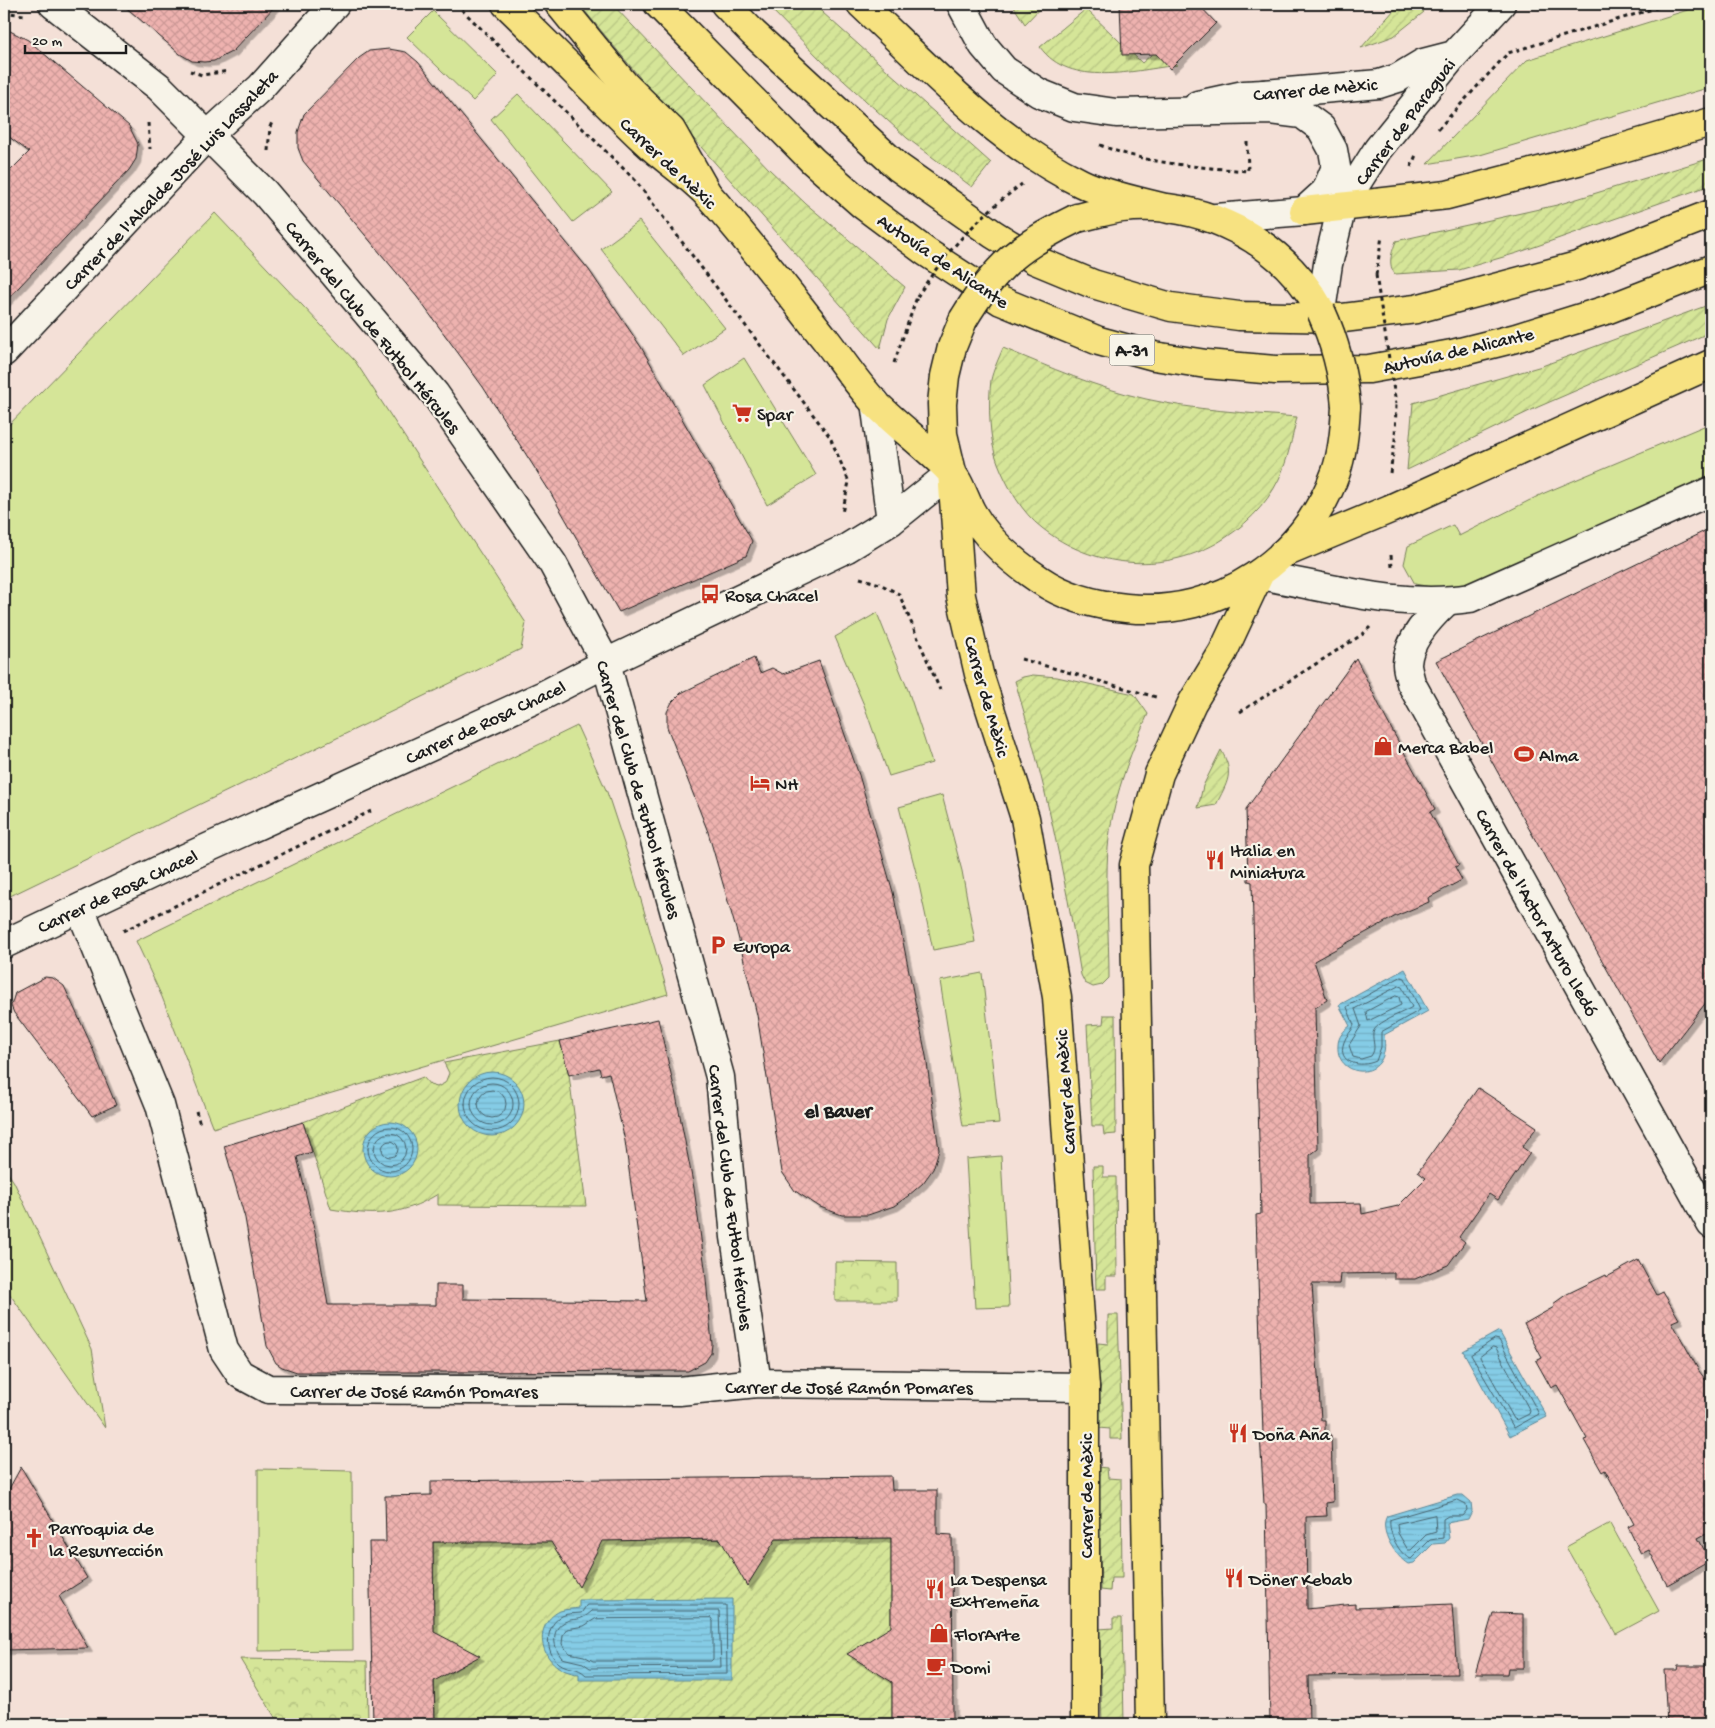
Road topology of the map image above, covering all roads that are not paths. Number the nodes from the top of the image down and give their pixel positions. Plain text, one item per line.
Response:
1 (335, 4) edge
2 (506, 4) edge
3 (559, 4) edge
4 (658, 4) edge
5 (725, 4) edge
6 (862, 4) edge
7 (962, 4) edge
8 (1501, 4) edge
9 (41, 10) edge
10 (1454, 55) junction
11 (1172, 110) junction
12 (1711, 122) edge
13 (208, 135) junction
14 (708, 195) junction
15 (1342, 206) junction
16 (1169, 209) junction
17 (1304, 210) junction
18 (1711, 214) edge
19 (1216, 218) junction
20 (1711, 268) edge
21 (1321, 310) junction
22 (4, 352) edge
23 (1711, 364) edge
24 (875, 402) junction
25 (952, 472) junction
26 (1711, 491) edge
27 (891, 521) junction
28 (1282, 554) junction
29 (1259, 575) junction
30 (1446, 602) junction
31 (606, 663) junction
32 (80, 908) junction
33 (4, 944) edge
34 (1711, 1224) edge
35 (757, 1383) junction
36 (1085, 1387) junction
37 (1085, 1724) edge
38 (1150, 1724) edge

1 - 13 street, Carrer de l'Alcalde José Luis Lassaleta
2 - 14 main road, Carrer de Mèxic
3 - 14 main road
4 - 20 main road, Autovía de Alicante / A-31
5 - 18 main road
6 - 16 main road, Carrer de Mèxic
7 - 11 street, Carrer de Mèxic
8 - 10 street, Carrer de Paraguai
9 - 13 street, Carrer del Club de Futbol Hércules
10 - 11 street, Carrer de Mèxic
10 - 15 street, Carrer de Paraguai
11 - 17 street, Carrer de Mèxic
12 - 15 main road
13 - 22 street, Carrer de l'Alcalde José Luis Lassaleta
13 - 31 street, Carrer del Club de Futbol Hércules
14 - 24 main road, Carrer de Mèxic
15 - 17 main road
15 - 21 street, Carrer de Paraguai
16 - 19 main road, Carrer de Mèxic
16 - 25 main road, Carrer de Mèxic, bridge
17 - 19 street
19 - 21 main road, Carrer de Mèxic
21 - 28 main road, Carrer de Mèxic, bridge
23 - 28 main road
24 - 25 main road, Carrer de Mèxic
24 - 27 street
25 - 27 street, Carrer de Rosa Chacel
25 - 29 main road, Carrer de Mèxic
25 - 36 main road, Carrer de Mèxic
26 - 30 street
27 - 31 street, Carrer de Rosa Chacel
28 - 29 main road, Carrer de Mèxic
29 - 30 street
29 - 38 main road, Carrer de Mèxic
30 - 34 street, Carrer de l'Actor Arturo Lledó
31 - 32 street, Carrer de Rosa Chacel
31 - 35 street, Carrer del Club de Futbol Hércules
32 - 33 street, Carrer de Rosa Chacel
32 - 35 street, Carrer de José Ramón Pomares
35 - 36 street, Carrer de José Ramón Pomares
36 - 37 main road, Carrer de Mèxic

